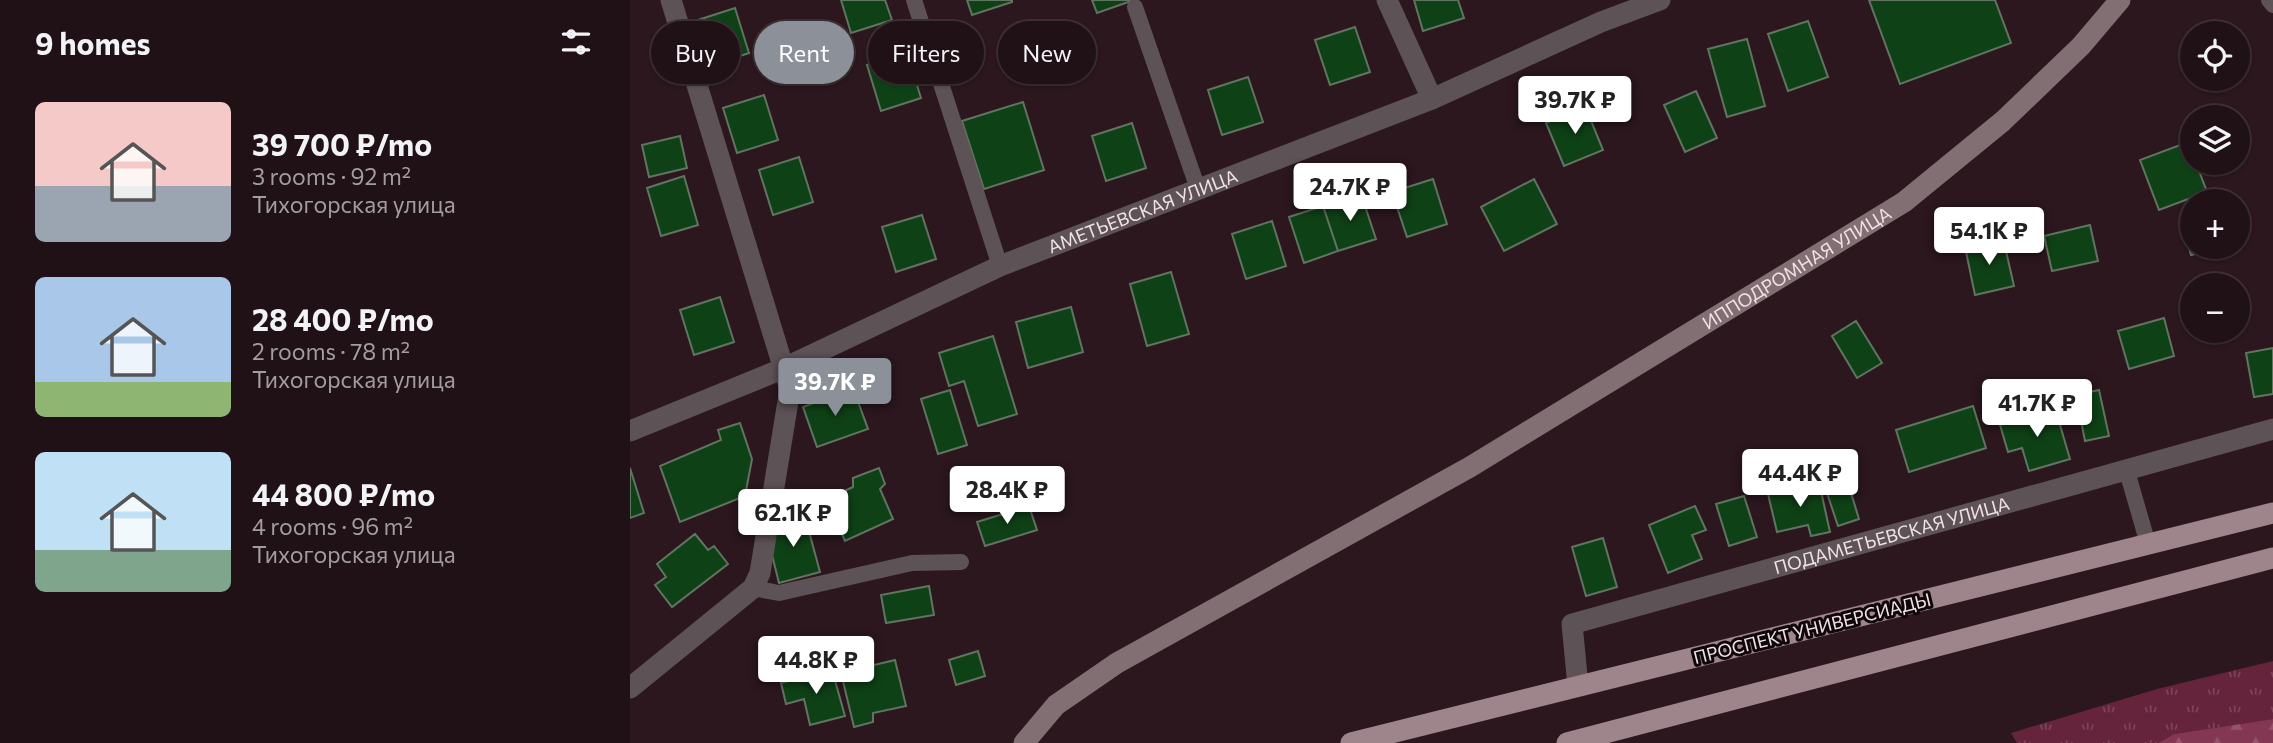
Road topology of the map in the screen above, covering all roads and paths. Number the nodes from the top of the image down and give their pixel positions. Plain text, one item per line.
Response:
1 (671, 0) edge
2 (914, 0) edge
3 (1387, 0) edge
4 (1605, 0) edge
5 (1660, 0) edge
6 (2120, 0) edge
7 (2269, 0) edge
8 (2273, 5) edge
9 (1135, 7) dead end
10 (1601, 22) junction
11 (1432, 99) junction
12 (1198, 189) junction
13 (1000, 266) junction
14 (782, 369) junction
15 (2273, 429) edge
16 (630, 431) edge
17 (2126, 468) junction
18 (2273, 513) edge
19 (2148, 544) junction
20 (2273, 558) edge
21 (961, 562) dead end
22 (753, 588) junction
23 (1578, 686) junction
24 (630, 688) edge
25 (1024, 743) edge
26 (1351, 743) edge
27 (1567, 743) edge

1 - 14 street
2 - 13 lane
3 - 11 street
4 - 10 street
5 - 10 street, АМЕТЬЕВСКАЯ УЛИЦА
6 - 25 street, ИППОДРОМНАЯ УЛИЦА
7 - 8 lane
9 - 12 lane
10 - 11 street, АМЕТЬЕВСКАЯ УЛИЦА
11 - 12 street, АМЕТЬЕВСКАЯ УЛИЦА
12 - 13 street, АМЕТЬЕВСКАЯ УЛИЦА
13 - 14 street, АМЕТЬЕВСКАЯ УЛИЦА
14 - 16 street, АМЕТЬЕВСКАЯ УЛИЦА
14 - 22 street
15 - 17 street, ПОДАМЕТЬЕВСКАЯ УЛИЦА
17 - 19 lane
17 - 23 street, ПОДАМЕТЬЕВСКАЯ УЛИЦА
18 - 19 main road, ПРОСПЕКТ УНИВЕРСИАДЫ
19 - 23 main road, ПРОСПЕКТ УНИВЕРСИАДЫ
20 - 27 main road
21 - 22 lane
22 - 24 street
23 - 26 main road, ПРОСПЕКТ УНИВЕРСИАДЫ

